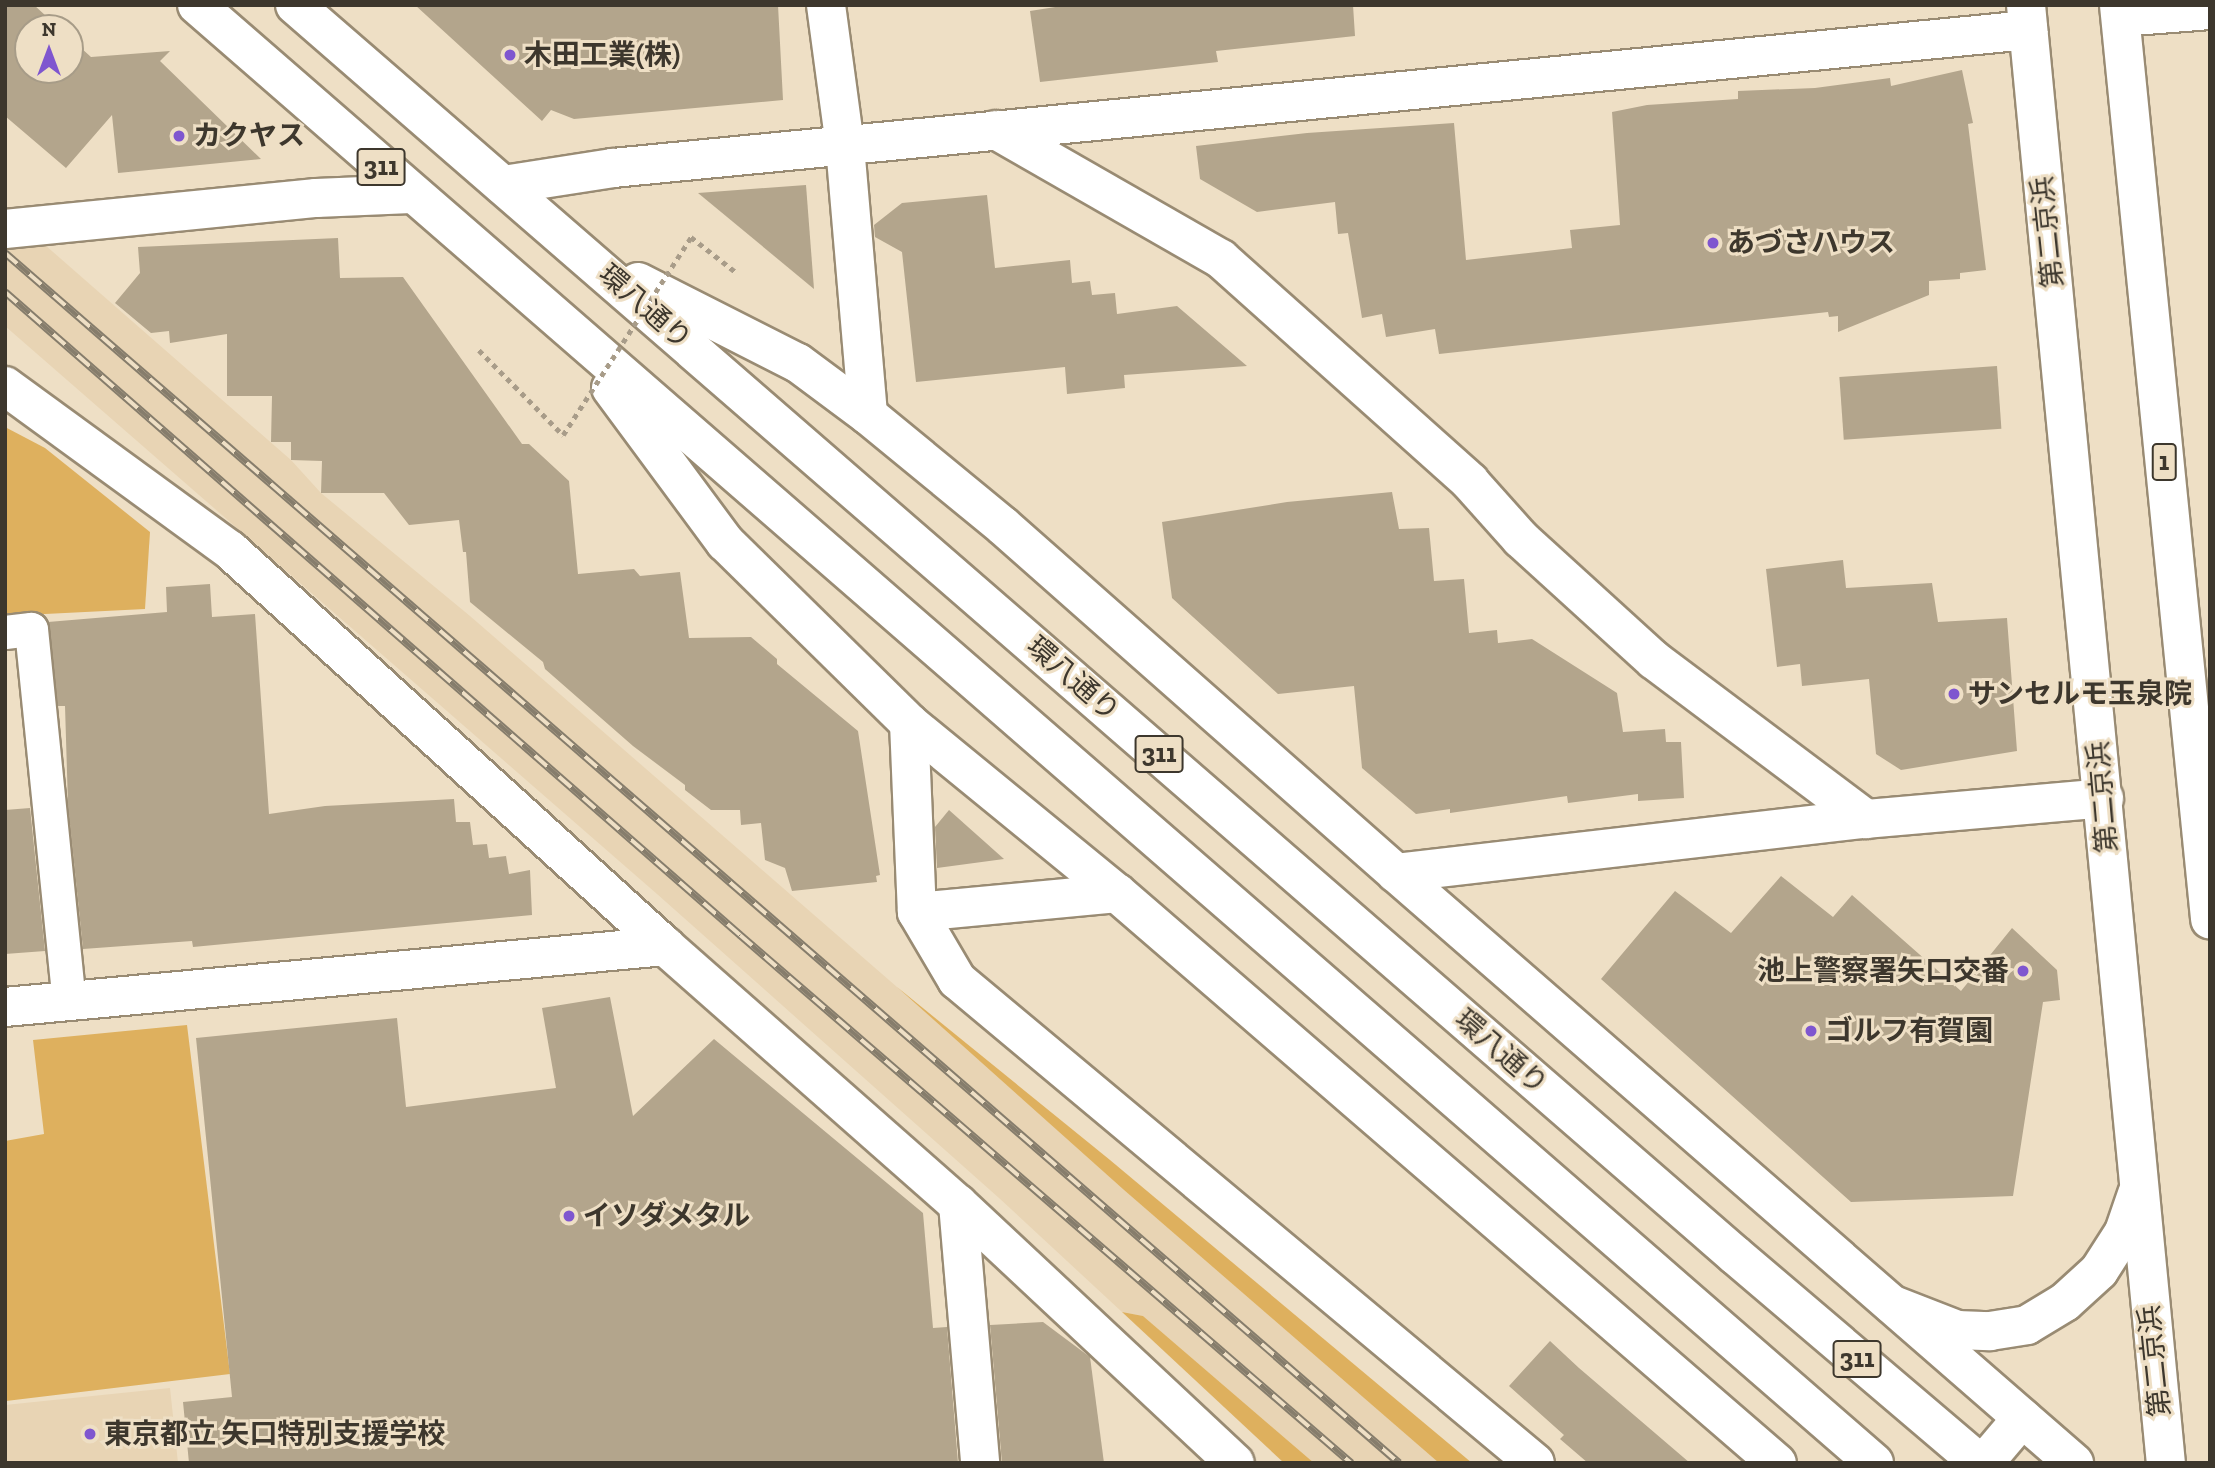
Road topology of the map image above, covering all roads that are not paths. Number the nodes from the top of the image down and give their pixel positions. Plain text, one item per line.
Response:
1 (197, 5) edge
2 (295, 5) edge
3 (826, 5) edge
4 (2210, 10) edge
5 (2120, 11) edge
6 (2027, 17) edge
7 (996, 130) junction
8 (845, 146) junction
9 (502, 185) junction
10 (411, 194) junction
11 (5, 229) edge
12 (583, 254) junction
13 (566, 328) junction
14 (5, 386) edge
15 (869, 415) junction
16 (5, 632) edge
17 (909, 723) junction
18 (2203, 782) edge
19 (2104, 798) junction
20 (1866, 819) junction
21 (1395, 873) junction
22 (1117, 893) junction
23 (917, 912) junction
24 (2210, 919) edge
25 (665, 946) junction
26 (69, 1001) junction
27 (5, 1007) edge
28 (2138, 1191) junction
29 (958, 1204) junction
30 (1892, 1306) junction
31 (2022, 1418) junction
32 (980, 1463) edge
33 (1235, 1463) edge
34 (1535, 1463) edge
35 (1777, 1463) edge
36 (1874, 1463) edge
37 (1981, 1463) edge
38 (2074, 1463) edge
39 (2166, 1463) edge

1 - 10 main road, 311
2 - 9 main road, 環八通り / 311
3 - 8 main road
4 - 5 main road
5 - 18 main road, 1
6 - 7 main road
6 - 19 main road, 第二京浜
7 - 8 main road
7 - 20 main road
8 - 9 main road
8 - 15 main road
9 - 12 main road, 環八通り / 311
10 - 11 main road
10 - 13 main road, 311
12 - 15 main road
12 - 37 main road, 環八通り / 311
13 - 17 main road
13 - 36 main road, 311
14 - 25 main road
15 - 21 main road
16 - 26 lane
17 - 22 main road
17 - 23 main road
18 - 24 main road, 1
19 - 20 main road
19 - 28 main road, 第二京浜
20 - 21 main road
21 - 30 main road
22 - 23 main road
22 - 35 main road
23 - 34 main road
25 - 26 main road
25 - 29 main road
26 - 27 main road
28 - 30 main road
28 - 39 main road, 第二京浜
29 - 32 main road
29 - 33 main road
30 - 31 main road
31 - 37 main road
31 - 38 main road

